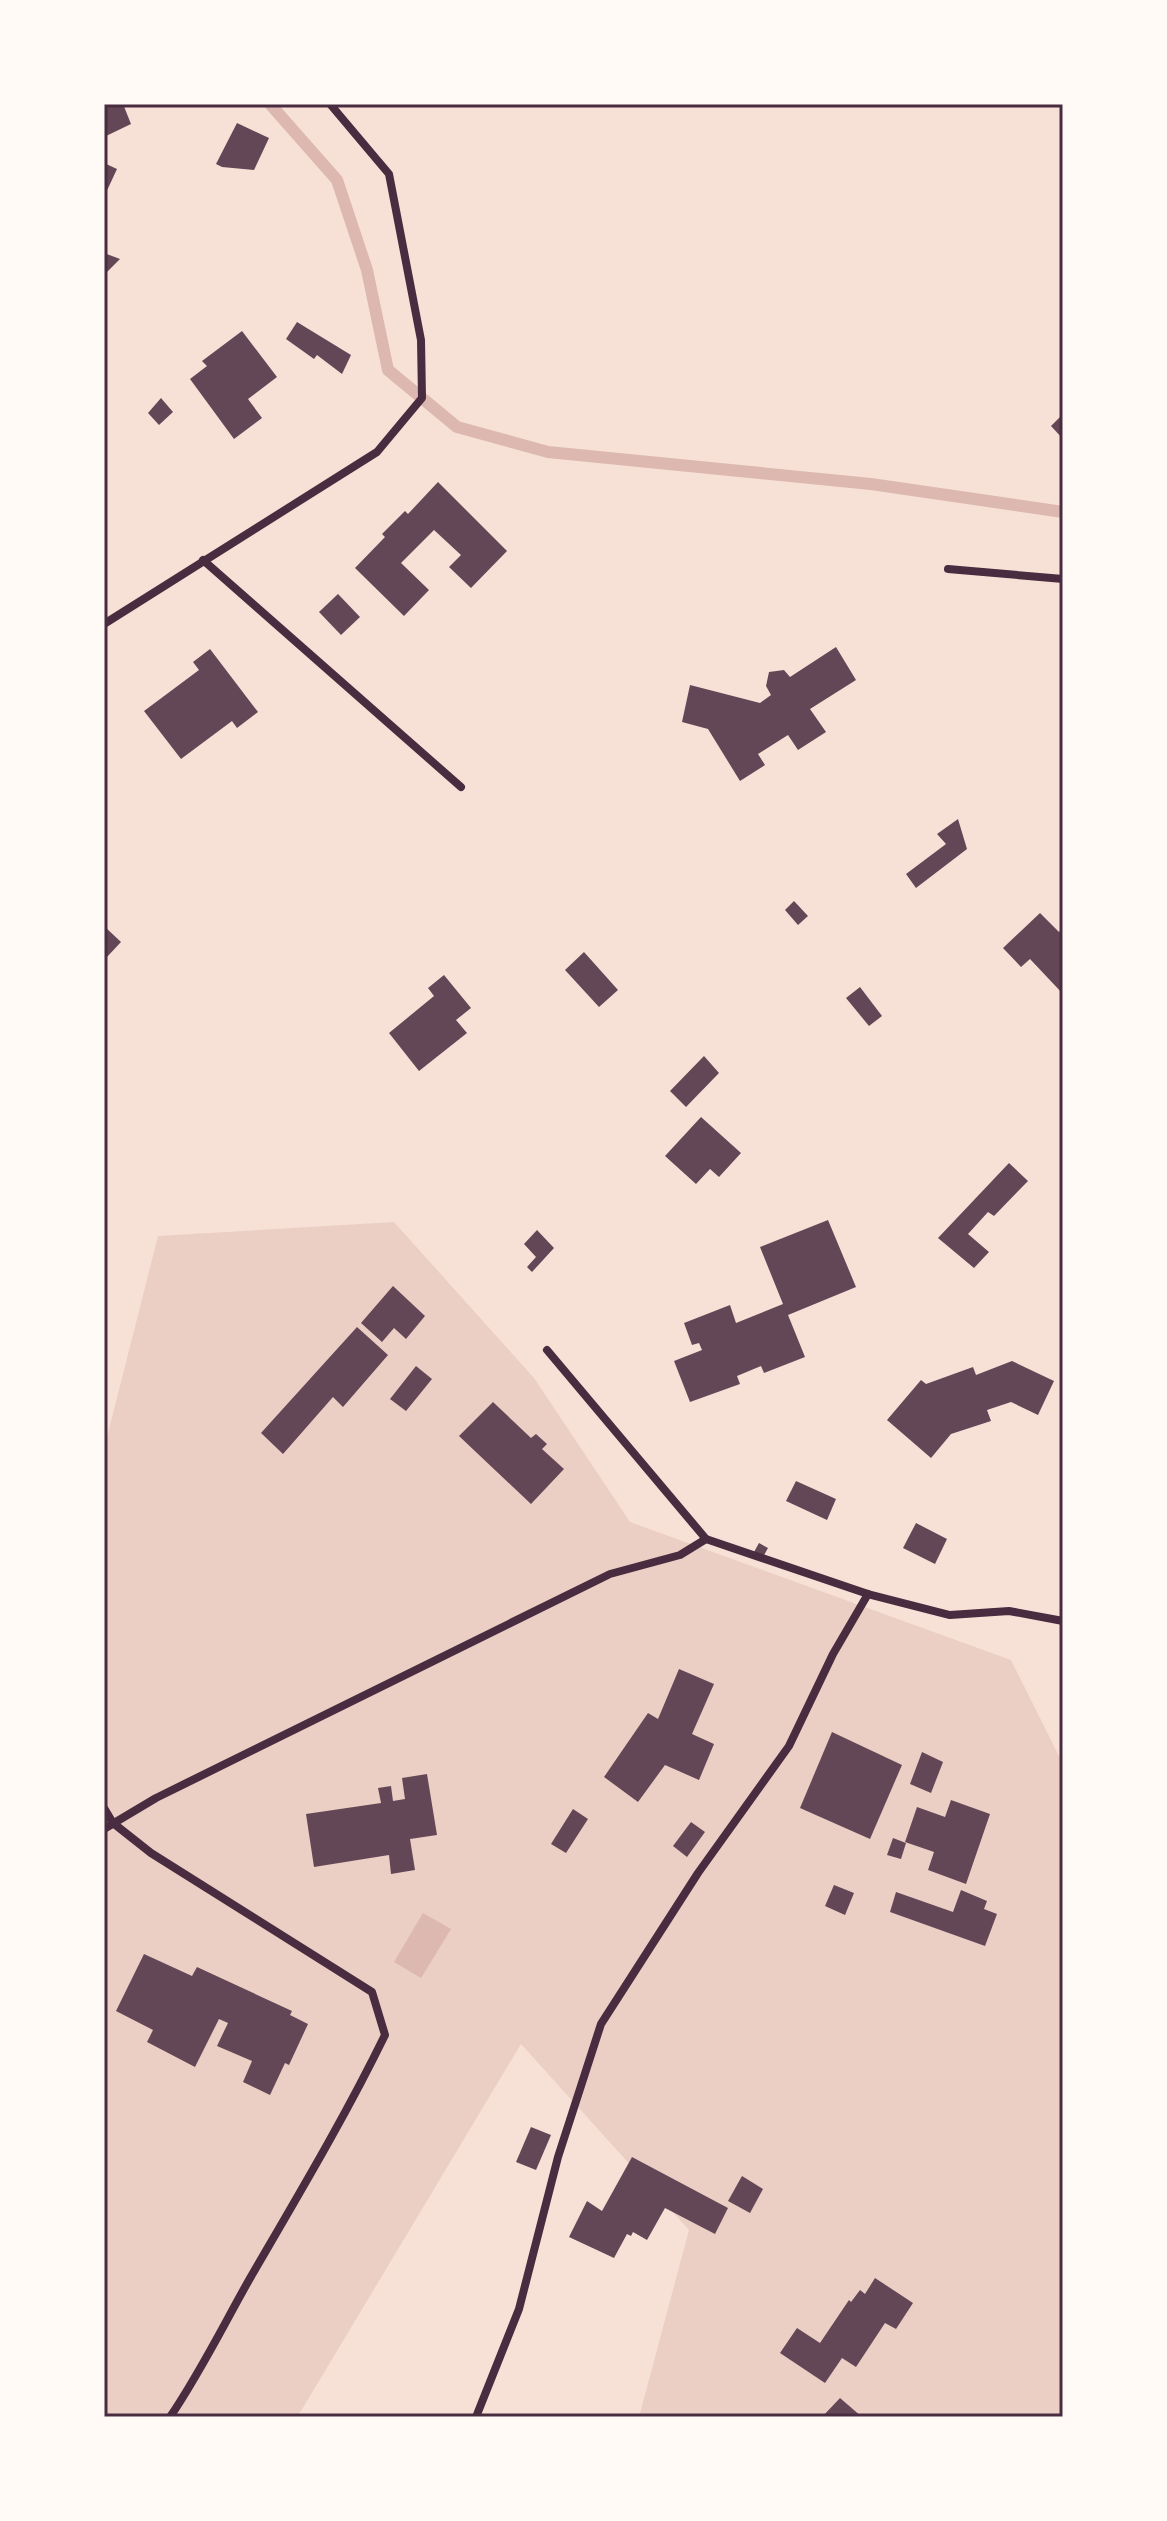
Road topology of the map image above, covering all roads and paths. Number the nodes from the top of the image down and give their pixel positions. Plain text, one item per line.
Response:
1 (330, 104) edge
2 (203, 560) junction
3 (948, 569) dead end
4 (1063, 579) edge
5 (104, 624) edge
6 (461, 787) dead end
7 (547, 1350) dead end
8 (706, 1539) junction
9 (868, 1594) junction
10 (1063, 1621) edge
11 (104, 1808) edge
12 (113, 1823) junction
13 (104, 1829) edge
14 (170, 2417) edge
15 (476, 2417) edge

1 - 2 street
2 - 5 street
2 - 6 street
3 - 4 street
7 - 8 street
8 - 9 street
8 - 12 street
9 - 10 street
9 - 15 street
11 - 12 street
12 - 13 street
12 - 14 street

